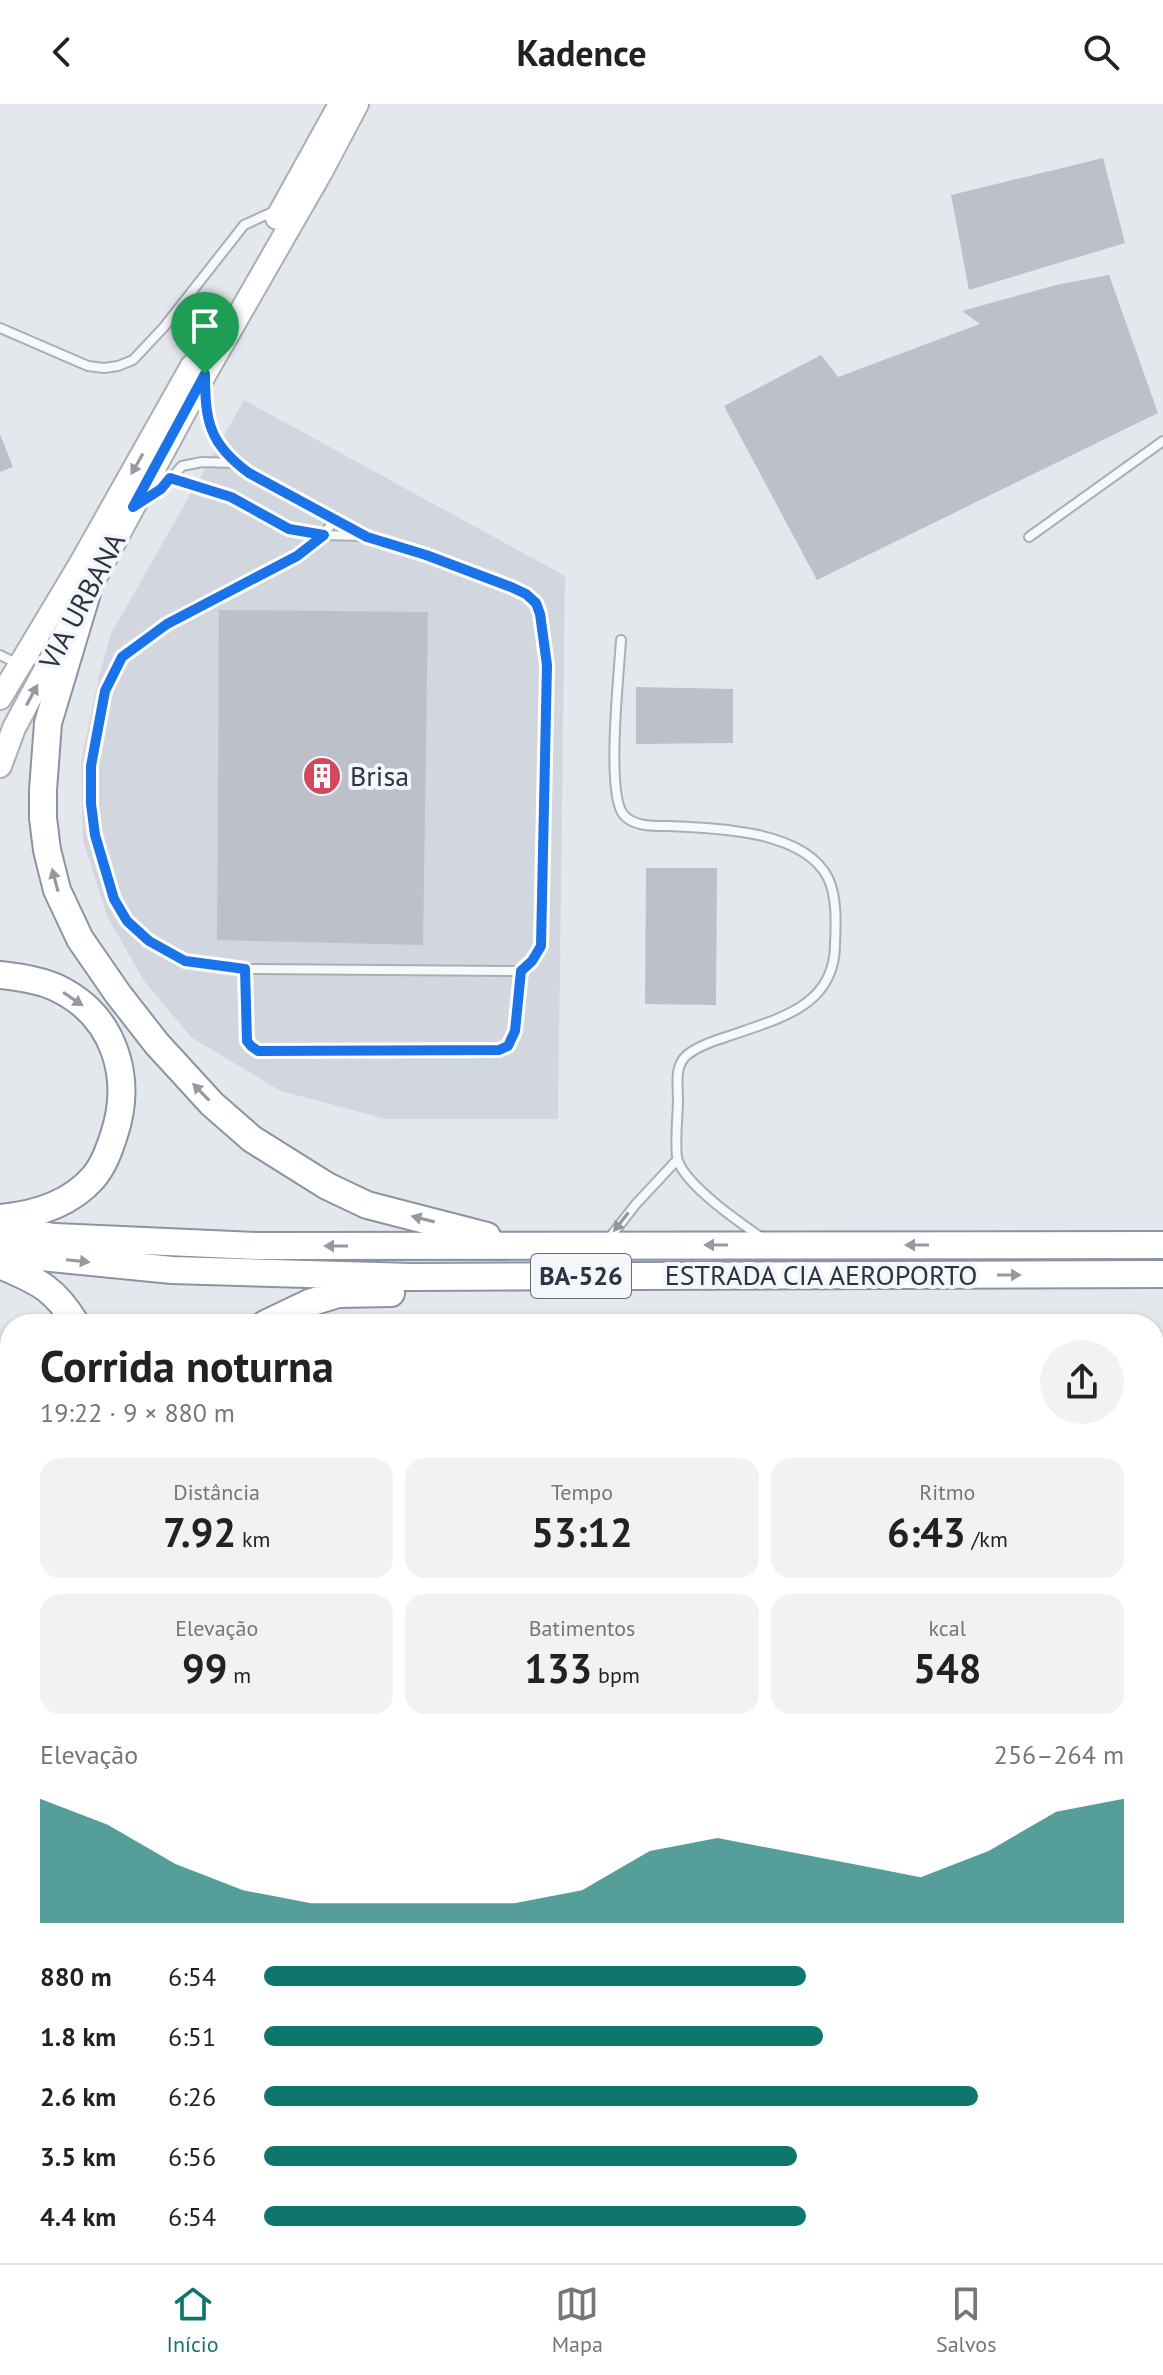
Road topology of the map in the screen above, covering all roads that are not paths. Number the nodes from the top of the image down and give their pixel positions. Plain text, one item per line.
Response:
1 (341, 104) edge
2 (357, 104) edge
3 (282, 209) junction
4 (0, 328) edge
5 (205, 374) junction
6 (1163, 441) edge
7 (236, 463) junction
8 (170, 478) junction
9 (133, 507) junction
10 (335, 520) junction
11 (324, 535) junction
12 (363, 536) junction
13 (1029, 537) dead end
14 (87, 593) junction
15 (621, 640) dead end
16 (6, 659) edge
17 (0, 698) edge
18 (0, 766) edge
19 (245, 969) junction
20 (521, 971) junction
21 (0, 975) edge
22 (677, 1160) junction
23 (0, 1218) edge
24 (0, 1229) edge
25 (604, 1245) junction
26 (773, 1245) junction
27 (1163, 1245) edge
28 (526, 1246) junction
29 (0, 1253) edge
30 (0, 1265) edge
31 (895, 1274) junction
32 (1163, 1274) edge
33 (70, 1314) edge
34 (286, 1314) edge

1 - 3 main road, VIA URBANA
2 - 5 main road, VIA URBANA
3 - 4 lane
3 -> 16 main road, VIA URBANA
5 - 7 lane
5 - 9 main road, VIA URBANA
6 - 13 lane
7 - 8 lane
7 - 10 lane
8 - 9 lane
8 - 11 lane
9 - 14 main road, VIA URBANA
10 - 11 lane
10 - 12 lane
11 - 12 lane
11 - 19 lane
12 - 20 lane
18 -> 14 main road, VIA URBANA
28 -> 14 highway
15 - 22 lane
16 - 17 main road, VIA URBANA
19 - 20 lane
19 - 20 lane
21 -> 23 highway
22 -> 25 lane
22 - 26 lane
28 -> 24 highway, ESTRADA CIA AEROPORTO / BA-526
26 -> 25 highway, ESTRADA CIA AEROPORTO / BA-526
25 - 28 highway, ESTRADA CIA AEROPORTO / BA-526
27 -> 26 highway, ESTRADA CIA AEROPORTO / BA-526
29 -> 31 highway, ESTRADA CIA AEROPORTO / BA-526
30 - 33 highway
31 -> 32 highway, ESTRADA CIA AEROPORTO / BA-526
31 - 34 highway

